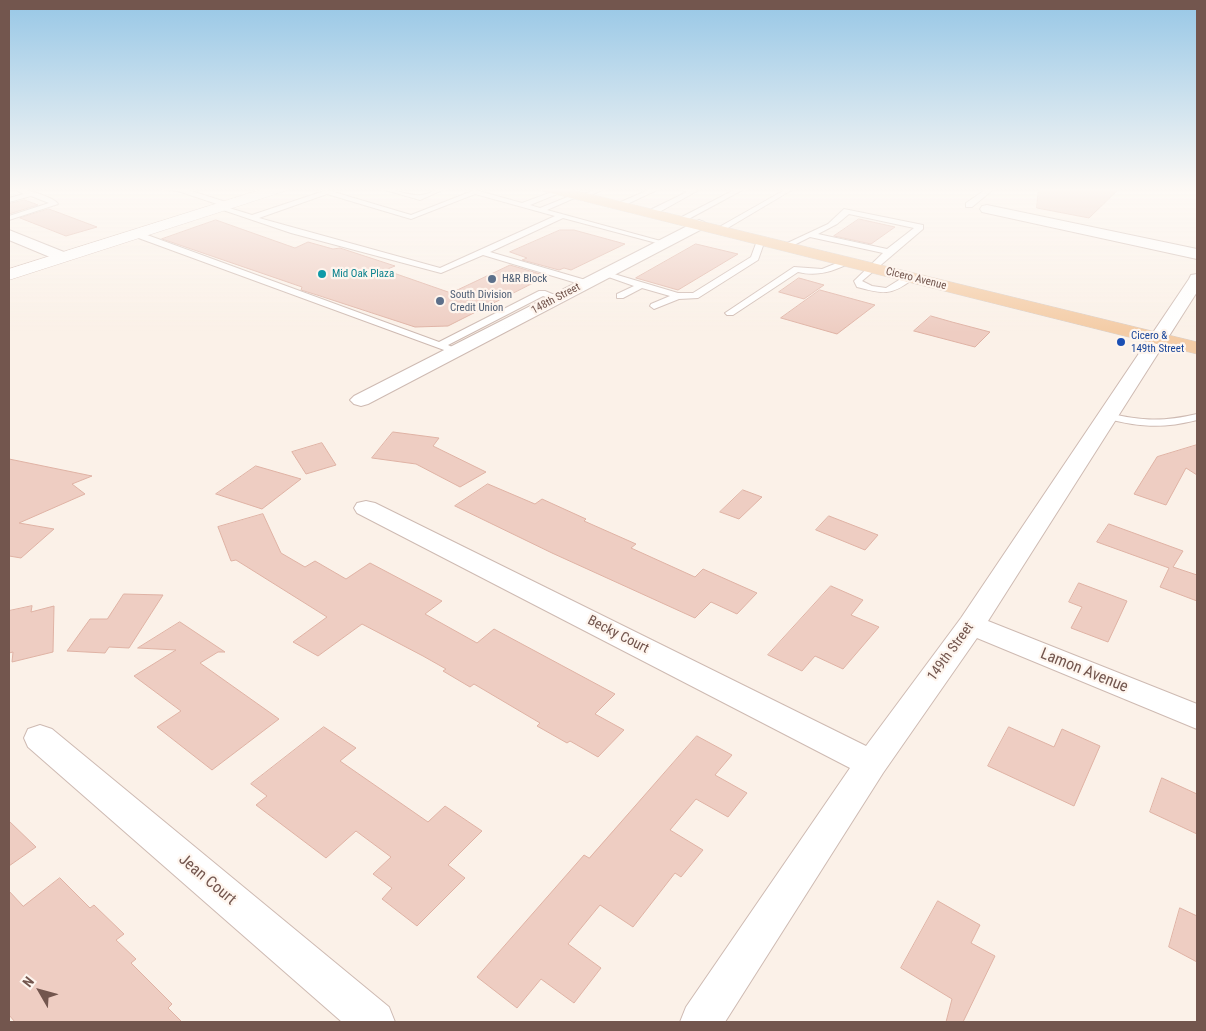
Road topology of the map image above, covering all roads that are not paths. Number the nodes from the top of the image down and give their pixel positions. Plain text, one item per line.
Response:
1 (12, 236) edge
2 (130, 236) edge
3 (142, 236) edge
4 (316, 236) edge
5 (518, 236) edge
6 (638, 236) edge
7 (677, 236) edge
8 (744, 236) edge
9 (805, 236) edge
10 (818, 236) edge
11 (909, 236) edge
12 (1114, 236) edge
13 (761, 240) junction
14 (664, 243) junction
15 (785, 246) junction
16 (483, 252) junction
17 (889, 252) junction
18 (1197, 254) edge
19 (63, 258) junction
20 (847, 262) junction
21 (873, 268) junction
22 (604, 274) junction
23 (9, 275) edge
24 (1197, 279) edge
25 (586, 283) junction
26 (642, 285) junction
27 (620, 296) dead end
28 (678, 296) junction
29 (654, 306) dead end
30 (730, 313) dead end
31 (1159, 339) junction
32 (447, 348) junction
33 (1197, 348) edge
34 (361, 400) dead end
35 (1108, 416) junction
36 (1197, 418) edge
37 (366, 508) dead end
38 (971, 625) junction
39 (1197, 717) edge
40 (40, 738) dead end
41 (871, 764) junction
42 (374, 1022) edge
43 (701, 1022) edge

1 - 19 street
2 - 19 main road
3 - 32 lane
4 - 16 lane
5 - 16 lane
6 - 14 lane
7 - 14 street, 148th Street
8 - 13 main road, Cicero Avenue
9 - 15 lane
10 - 17 lane
11 - 17 lane
12 - 18 street
13 - 15 main road, Cicero Avenue
13 - 28 lane
14 - 22 street, 148th Street
15 - 20 main road, Cicero Avenue
16 - 25 lane
17 - 21 lane
19 - 23 main road
20 - 21 main road, Cicero Avenue
20 - 30 lane
21 - 31 main road, Cicero Avenue
22 - 25 street, 148th Street
22 - 26 lane
24 - 31 street, 149th Street
25 - 32 street, 148th Street
26 - 27 lane
26 - 28 lane
28 - 29 lane
31 - 33 main road, Cicero Avenue
31 - 35 street, 149th Street
32 - 34 street, 148th Street
35 - 36 lane
35 - 38 street, 149th Street
37 - 41 street, Becky Court
38 - 39 street, Lamon Avenue
38 - 41 street, 149th Street
40 - 42 street, Jean Court
41 - 43 street, 149th Street

